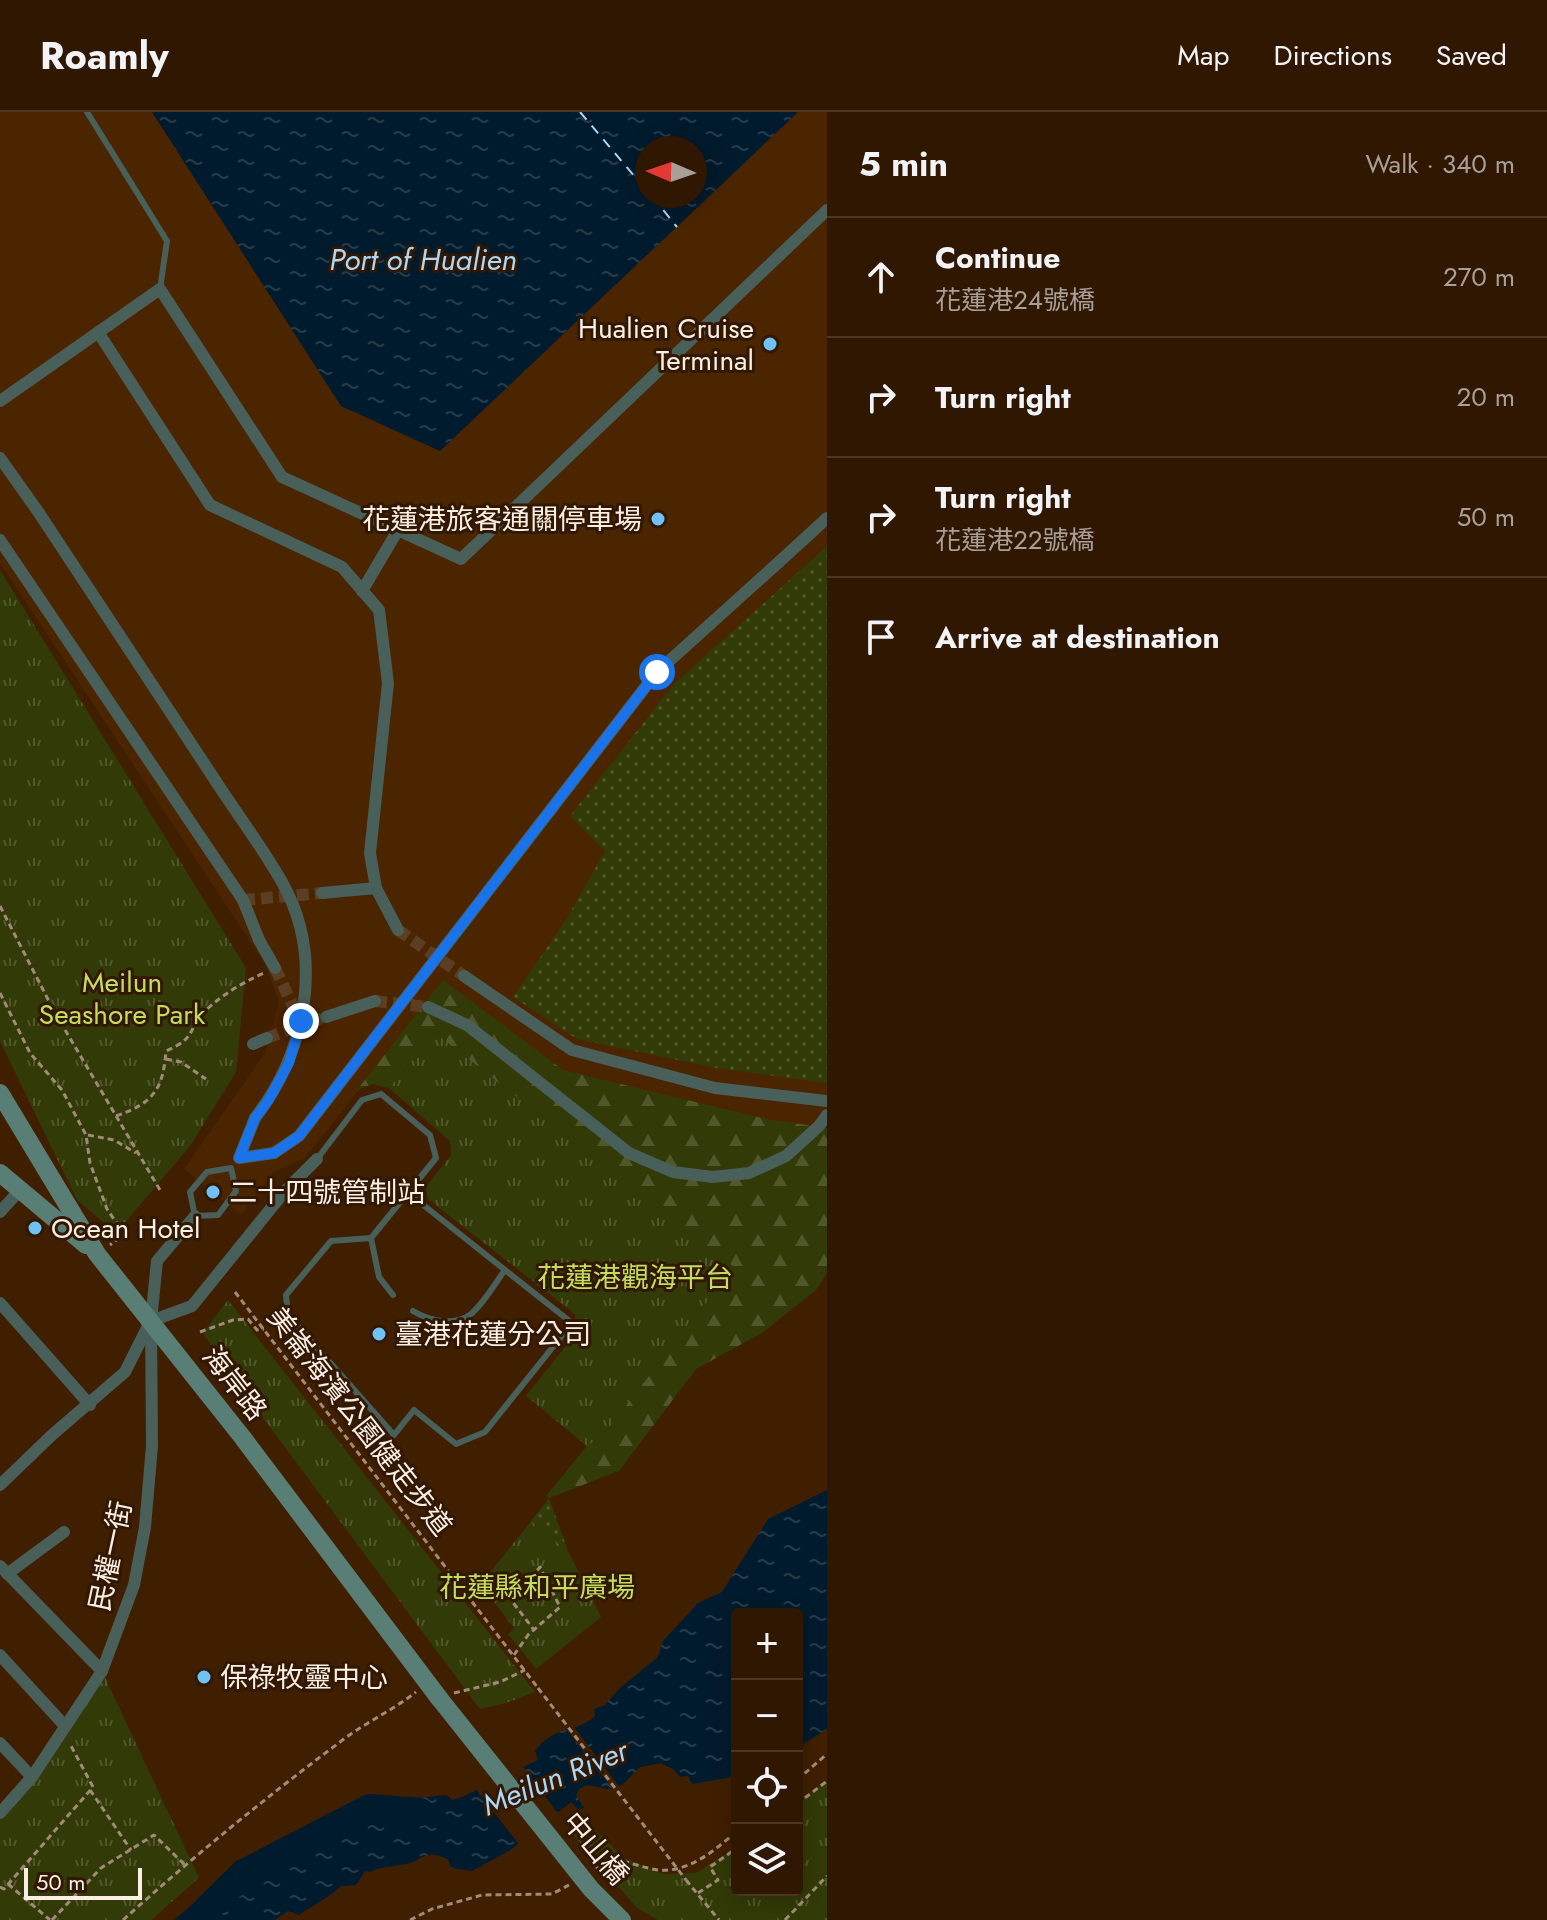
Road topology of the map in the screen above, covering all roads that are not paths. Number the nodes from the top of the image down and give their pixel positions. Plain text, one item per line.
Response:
1 (87, 112) edge
2 (827, 210) edge
3 (160, 289) junction
4 (98, 332) junction
5 (0, 401) edge
6 (0, 458) edge
7 (827, 518) edge
8 (398, 530) junction
9 (0, 540) edge
10 (362, 591) junction
11 (376, 888) junction
12 (322, 893) tunnel mouth
13 (398, 930) tunnel mouth
14 (275, 968) tunnel mouth
15 (464, 976) tunnel mouth
16 (375, 1001) tunnel mouth
17 (428, 1007) tunnel mouth
18 (326, 1017) tunnel mouth
19 (267, 1038) tunnel mouth
20 (253, 1044) dead end
21 (0, 1093) edge
22 (827, 1101) edge
23 (827, 1115) edge
24 (317, 1159) joint
25 (235, 1163) junction
26 (0, 1173) edge
27 (20, 1190) junction
28 (407, 1192) junction
29 (0, 1212) edge
30 (195, 1216) junction
31 (371, 1238) junction
32 (97, 1254) junction
33 (505, 1270) junction
34 (393, 1295) dead end
35 (0, 1303) edge
36 (413, 1311) dead end
37 (151, 1321) junction
38 (90, 1405) junction
39 (2, 1479) edge
40 (64, 1532) dead end
41 (3, 1570) edge
42 (0, 1655) edge
43 (102, 1671) junction
44 (434, 1690) joint
45 (63, 1728) junction
46 (0, 1743) edge
47 (32, 1777) junction
48 (0, 1813) edge
49 (622, 1920) edge

1 - 3 lane
2 - 8 street
3 - 4 street
3 - 8 street
4 - 5 street
4 - 10 street
6 - 25 street, bridge
7 - 25 street, bridge
8 - 10 street
9 - 14 street
10 - 11 street
11 - 12 street
11 - 13 street
15 - 22 street
16 - 18 street
17 - 23 street
19 - 20 street
21 - 32 main road, 海岸路
24 - 28 lane
24 - 37 street
25 - 30 lane
25 - 30 lane
26 - 27 main road
27 - 29 street
27 - 32 main road
28 - 31 lane
28 - 33 lane
30 - 37 street, 民權一街
31 - 33 lane
31 - 34 lane
32 - 37 main road, 海岸路
33 - 36 lane
35 - 38 street
37 - 38 street
37 - 43 street, 民權一街
37 - 44 main road, 海岸路
38 - 39 street
40 - 41 street
41 - 43 street
42 - 45 street
43 - 45 street, 民權一街
44 - 49 main road, 中山橋, bridge
45 - 47 street, 民權一街
46 - 47 street
47 - 48 street, 民權一街

